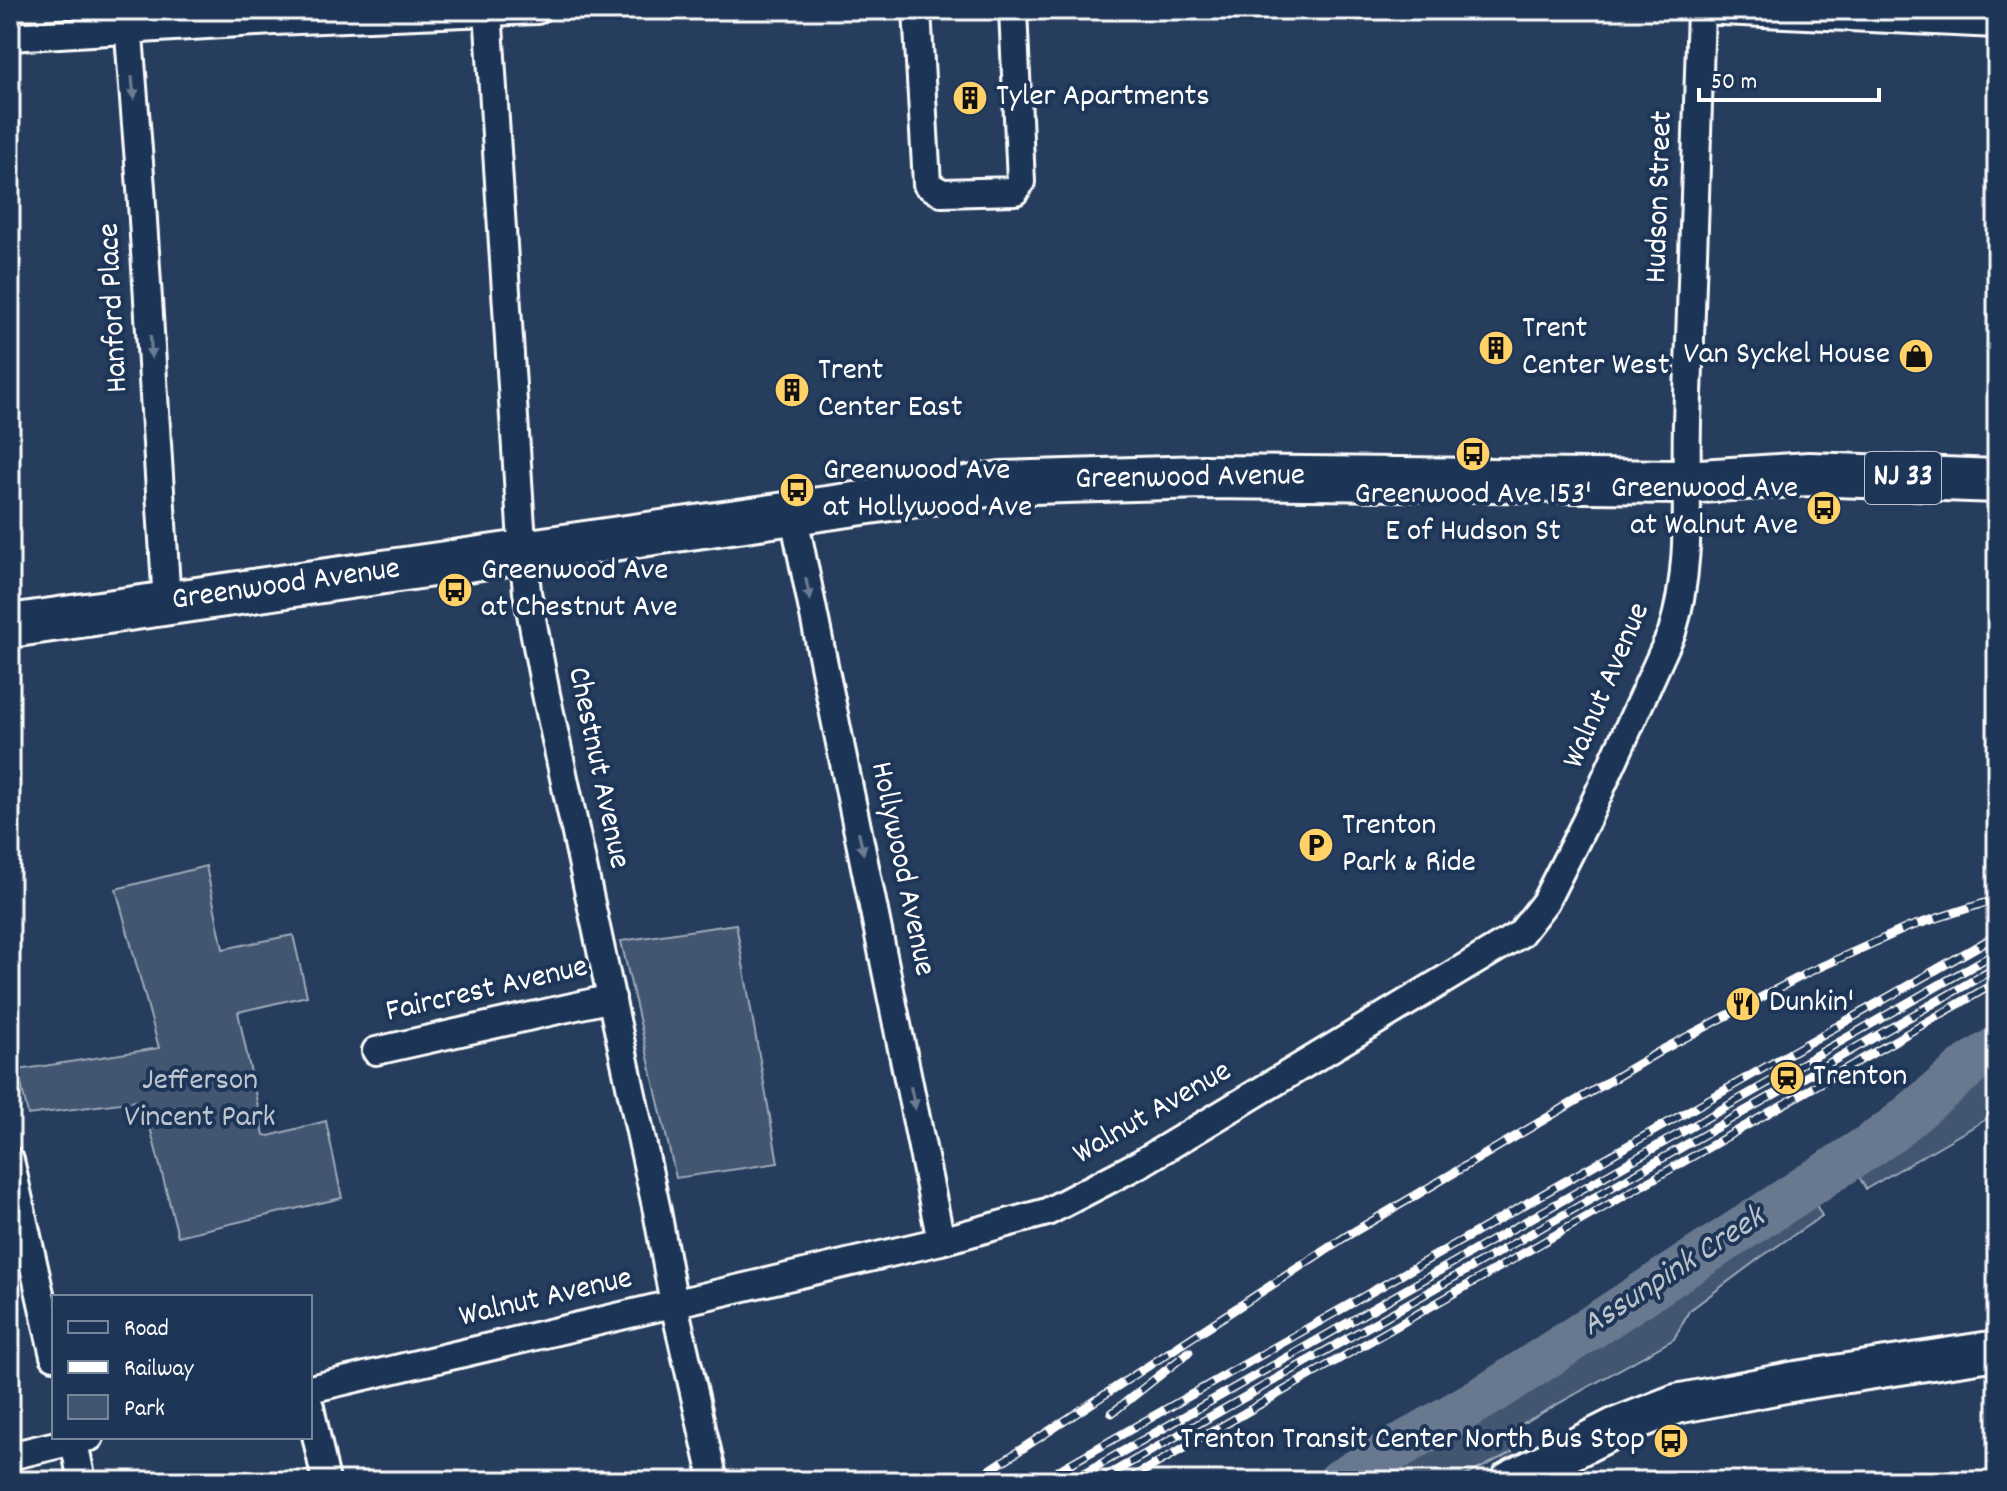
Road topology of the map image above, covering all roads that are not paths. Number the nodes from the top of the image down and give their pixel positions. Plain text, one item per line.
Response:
1 (537, 10) edge
2 (917, 10) edge
3 (1013, 10) edge
4 (1701, 10) edge
5 (488, 11) edge
6 (128, 20) edge
7 (1997, 24) edge
8 (10, 37) edge
9 (1997, 481) edge
10 (1685, 482) junction
11 (793, 512) junction
12 (522, 553) junction
13 (167, 603) junction
14 (10, 626) edge
15 (612, 998) junction
16 (376, 1051) dead end
17 (10, 1160) edge
18 (941, 1241) junction
19 (674, 1304) junction
20 (52, 1347) edge
21 (1997, 1350) edge
22 (312, 1389) edge
23 (312, 1416) edge
24 (75, 1439) edge
25 (79, 1439) edge
26 (10, 1456) edge
27 (82, 1481) edge
28 (326, 1481) edge
29 (714, 1481) edge
30 (1510, 1481) edge

1 - 5 street
2 - 3 street
4 - 7 street
4 - 10 street, Hudson Street
5 - 6 street
5 - 12 street, Chestnut Avenue
6 - 8 street
6 -> 13 street, Hanford Place
9 - 10 main road, Greenwood Avenue / NJ 33
10 - 11 main road, Greenwood Avenue / NJ 33
10 - 18 street, Walnut Avenue
11 - 12 main road, Greenwood Avenue / NJ 33
11 -> 18 street, Hollywood Avenue
12 - 13 main road, Greenwood Avenue / NJ 33
12 - 15 street, Chestnut Avenue
13 - 14 main road, Greenwood Avenue / NJ 33
15 - 16 street, Faircrest Avenue
15 - 19 street, Chestnut Avenue
17 - 20 street
18 - 19 street, Walnut Avenue
19 - 22 street, Walnut Avenue
19 - 29 street, Chestnut Avenue
21 - 30 street
23 - 28 street
24 - 26 street
25 - 27 street

